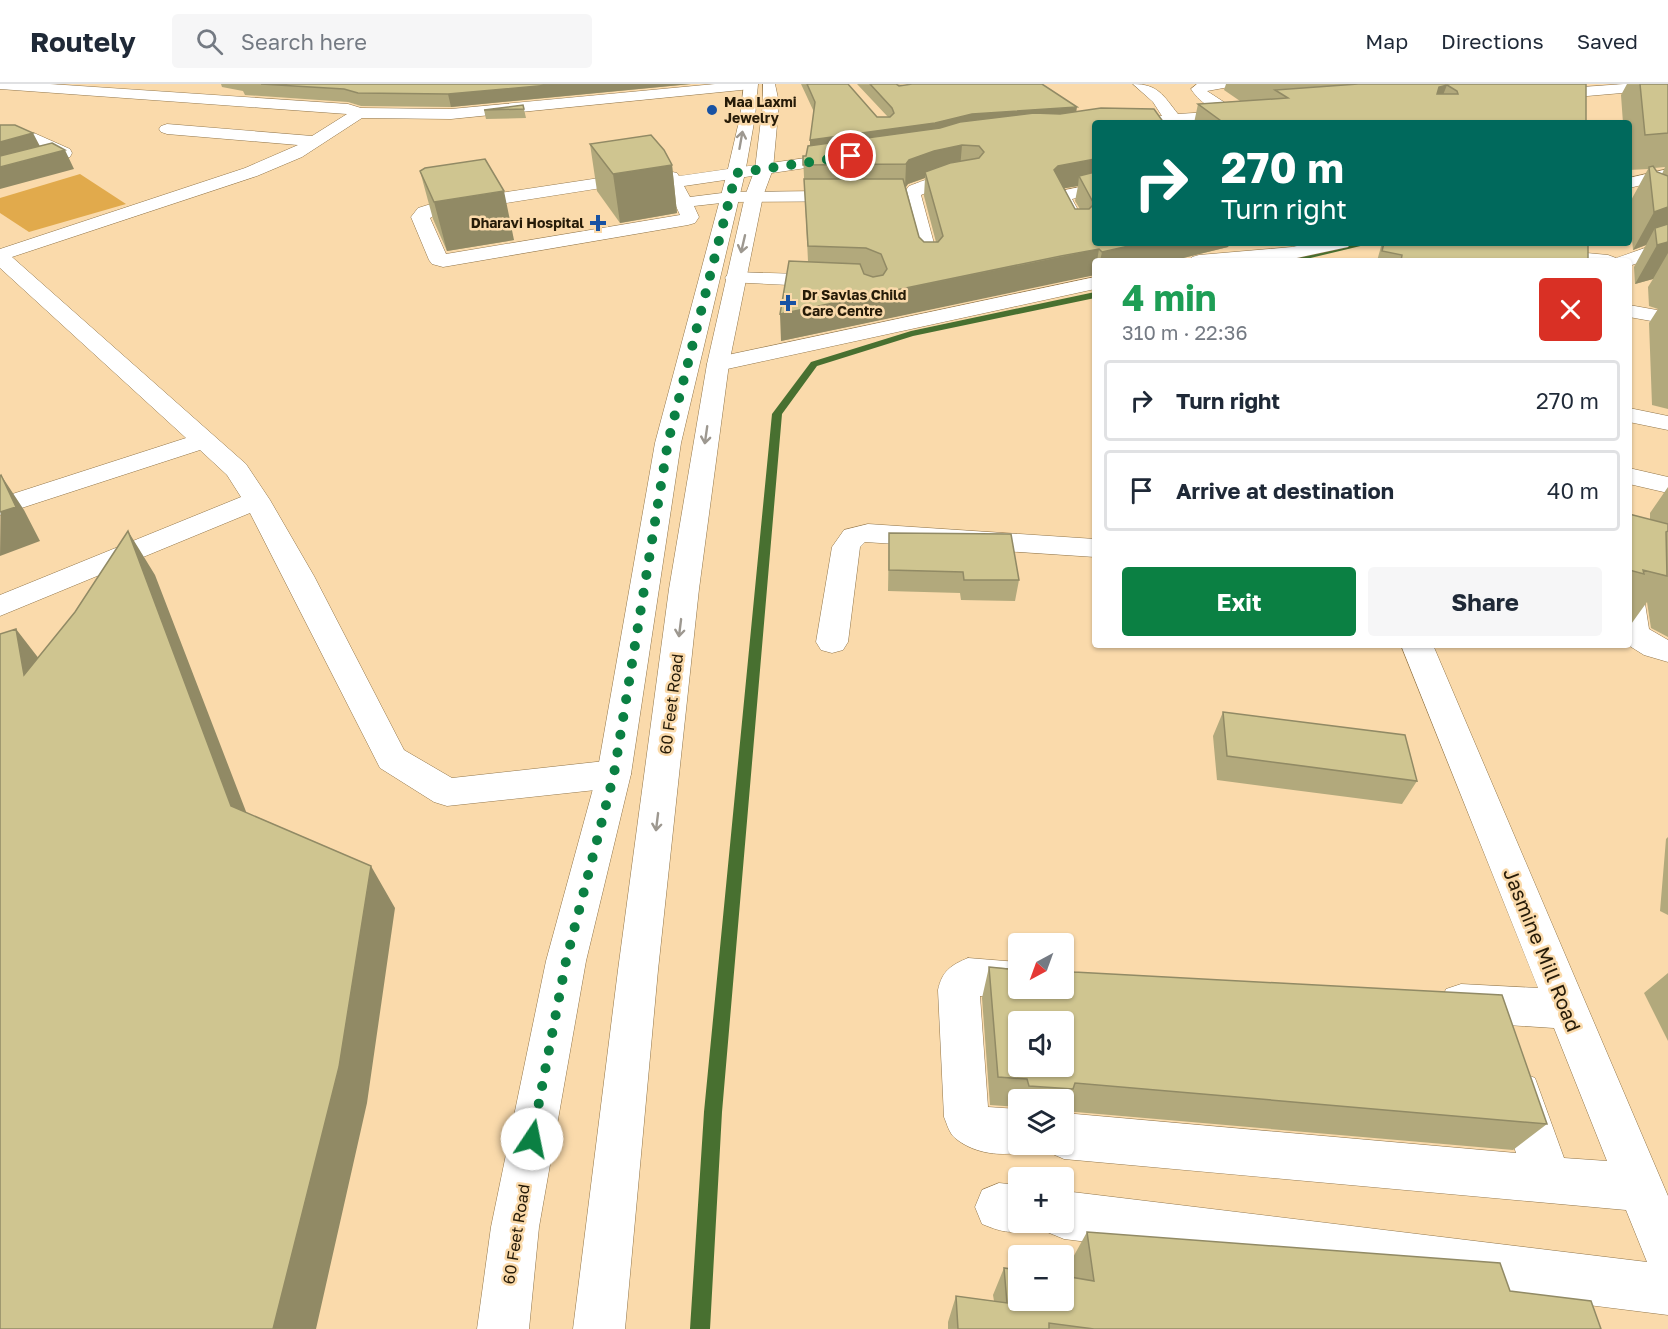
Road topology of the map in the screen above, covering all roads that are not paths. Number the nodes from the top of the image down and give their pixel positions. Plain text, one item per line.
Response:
1 (757, 84) edge
2 (1140, 84) edge
3 (1224, 84) edge
4 (0, 85) edge
5 (1668, 85) edge
6 (1529, 95) edge
7 (1204, 97) junction
8 (1158, 99) junction
9 (1222, 106) edge
10 (358, 113) junction
11 (1257, 114) edge
12 (1174, 120) edge
13 (1196, 120) edge
14 (167, 129) dead end
15 (0, 136) edge
16 (314, 141) junction
17 (42, 142) junction
18 (0, 152) edge
19 (868, 154) edge
20 (0, 171) edge
21 (1668, 174) edge
22 (970, 176) edge
23 (673, 182) junction
24 (1632, 182) edge
25 (746, 184) junction
26 (1092, 189) edge
27 (912, 195) junction
28 (683, 202) junction
29 (1092, 238) edge
30 (1632, 245) edge
31 (1326, 246) edge
32 (1668, 246) edge
33 (1646, 252) junction
34 (1254, 253) edge
35 (1527, 253) edge
36 (0, 256) edge
37 (1219, 258) edge
38 (1578, 258) edge
39 (1631, 258) edge
40 (929, 262) edge
41 (1632, 264) edge
42 (1658, 268) edge
43 (735, 278) junction
44 (847, 281) edge
45 (1092, 284) edge
46 (1632, 312) edge
47 (1668, 318) edge
48 (718, 364) junction
49 (1632, 416) edge
50 (1668, 423) edge
51 (205, 440) junction
52 (1632, 477) edge
53 (1668, 485) edge
54 (257, 500) junction
55 (0, 507) edge
56 (1092, 548) edge
57 (0, 606) edge
58 (1632, 623) edge
59 (832, 642) dead end
60 (1418, 648) edge
61 (1668, 651) edge
62 (614, 774) junction
63 (1008, 979) edge
64 (1430, 1002) edge
65 (1489, 1005) junction
66 (1566, 1009) junction
67 (1008, 1131) edge
68 (1074, 1137) edge
69 (1548, 1179) junction
70 (1641, 1188) junction
71 (1074, 1217) edge
72 (1668, 1254) edge
73 (1668, 1290) edge
74 (503, 1329) edge
75 (600, 1329) edge

1 - 10 street
1 - 25 street, 60 Feet Road
2 - 8 street
3 - 7 street
4 - 10 street
5 - 6 street
7 - 8 street
7 - 9 street
8 - 12 street
10 - 16 street
11 - 13 street
14 - 16 street
15 - 17 street
16 - 36 street
17 - 18 street
17 - 20 street
19 - 25 street
21 - 24 street
22 - 27 street
23 - 25 street
23 - 28 street
23 - 28 street
25 - 27 street
25 - 28 street
25 -> 43 street, 60 Feet Road
25 - 62 street, 60 Feet Road
26 - 29 street
27 - 40 street
30 - 33 street
31 - 34 street
32 - 33 street
33 - 39 street
34 - 37 street
35 - 38 street
36 - 51 street
41 - 42 street
43 - 44 street
43 - 48 street, 60 Feet Road
45 - 48 street
46 - 47 street
48 -> 75 street, 60 Feet Road
49 - 50 street
51 - 54 street
51 - 55 street
52 - 53 street
54 - 57 street
54 - 62 street
56 - 59 street
58 - 61 street
60 - 66 street, Jasmine Mill Road
62 - 74 street, 60 Feet Road
63 - 67 street
64 - 65 street
65 - 66 street
65 - 69 street
66 - 70 street, Jasmine Mill Road
68 - 69 street
69 - 70 street
70 - 72 street, Jasmine Mill Road
71 - 73 street

